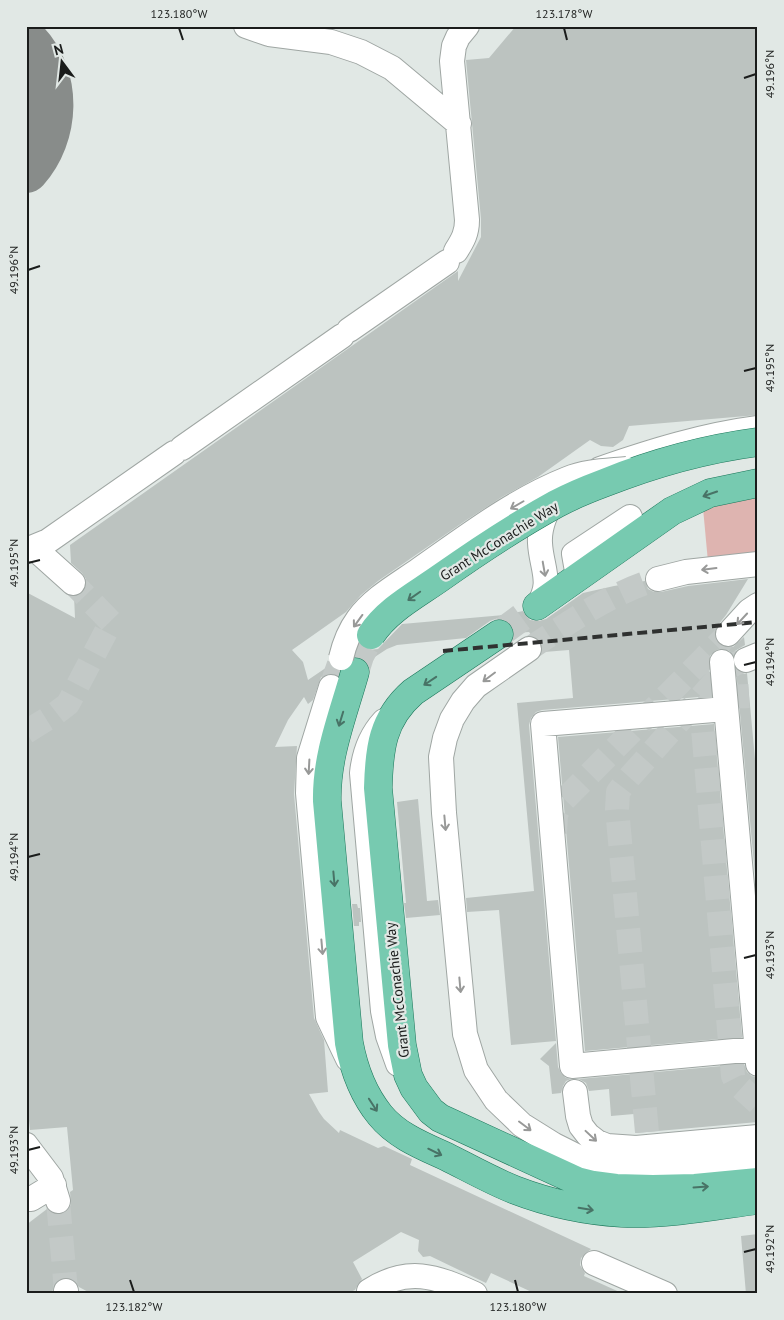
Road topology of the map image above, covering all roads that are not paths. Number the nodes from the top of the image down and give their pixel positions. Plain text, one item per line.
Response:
1 (246, 26) edge
2 (466, 26) edge
3 (458, 124) junction
4 (758, 428) edge
5 (758, 442) edge
6 (663, 462) junction
7 (758, 482) edge
8 (630, 516) dead end
9 (30, 549) edge
10 (758, 564) edge
11 (578, 577) junction
12 (658, 579) tunnel mouth
13 (73, 583) tunnel mouth
14 (758, 605) edge
15 (537, 606) joint
16 (499, 634) tunnel mouth
17 (728, 634) tunnel mouth
18 (371, 635) tunnel mouth
19 (529, 649) tunnel mouth
20 (722, 662) dead end
21 (348, 665) joint
22 (332, 687) tunnel mouth
23 (726, 710) junction
24 (752, 945) edge
25 (757, 1058) edge
26 (356, 1075) junction
27 (575, 1092) dead end
28 (758, 1137) edge
29 (26, 1145) edge
30 (758, 1158) edge
31 (758, 1182) edge
32 (31, 1199) dead end
33 (758, 1200) edge
34 (594, 1264) dead end
35 (369, 1291) dead end
36 (474, 1294) edge
37 (665, 1294) edge

1 - 3 lane
2 - 3 lane
3 - 9 lane
4 -> 15 lane
5 - 6 main road, Grant McConachie Way, bridge
6 -> 18 main road, Grant McConachie Way, bridge
6 -> 21 lane, bridge
7 -> 11 main road
8 - 11 lane
9 - 13 lane
10 -> 12 lane
11 - 15 main road
14 -> 17 lane
16 -> 31 main road, Grant McConachie Way
19 -> 30 lane
20 - 23 lane
21 -> 26 main road
22 -> 26 lane
23 - 24 lane
23 - 25 lane
24 - 25 lane
26 -> 33 main road
27 -> 28 lane
29 - 32 lane
34 - 37 lane
35 - 36 lane

